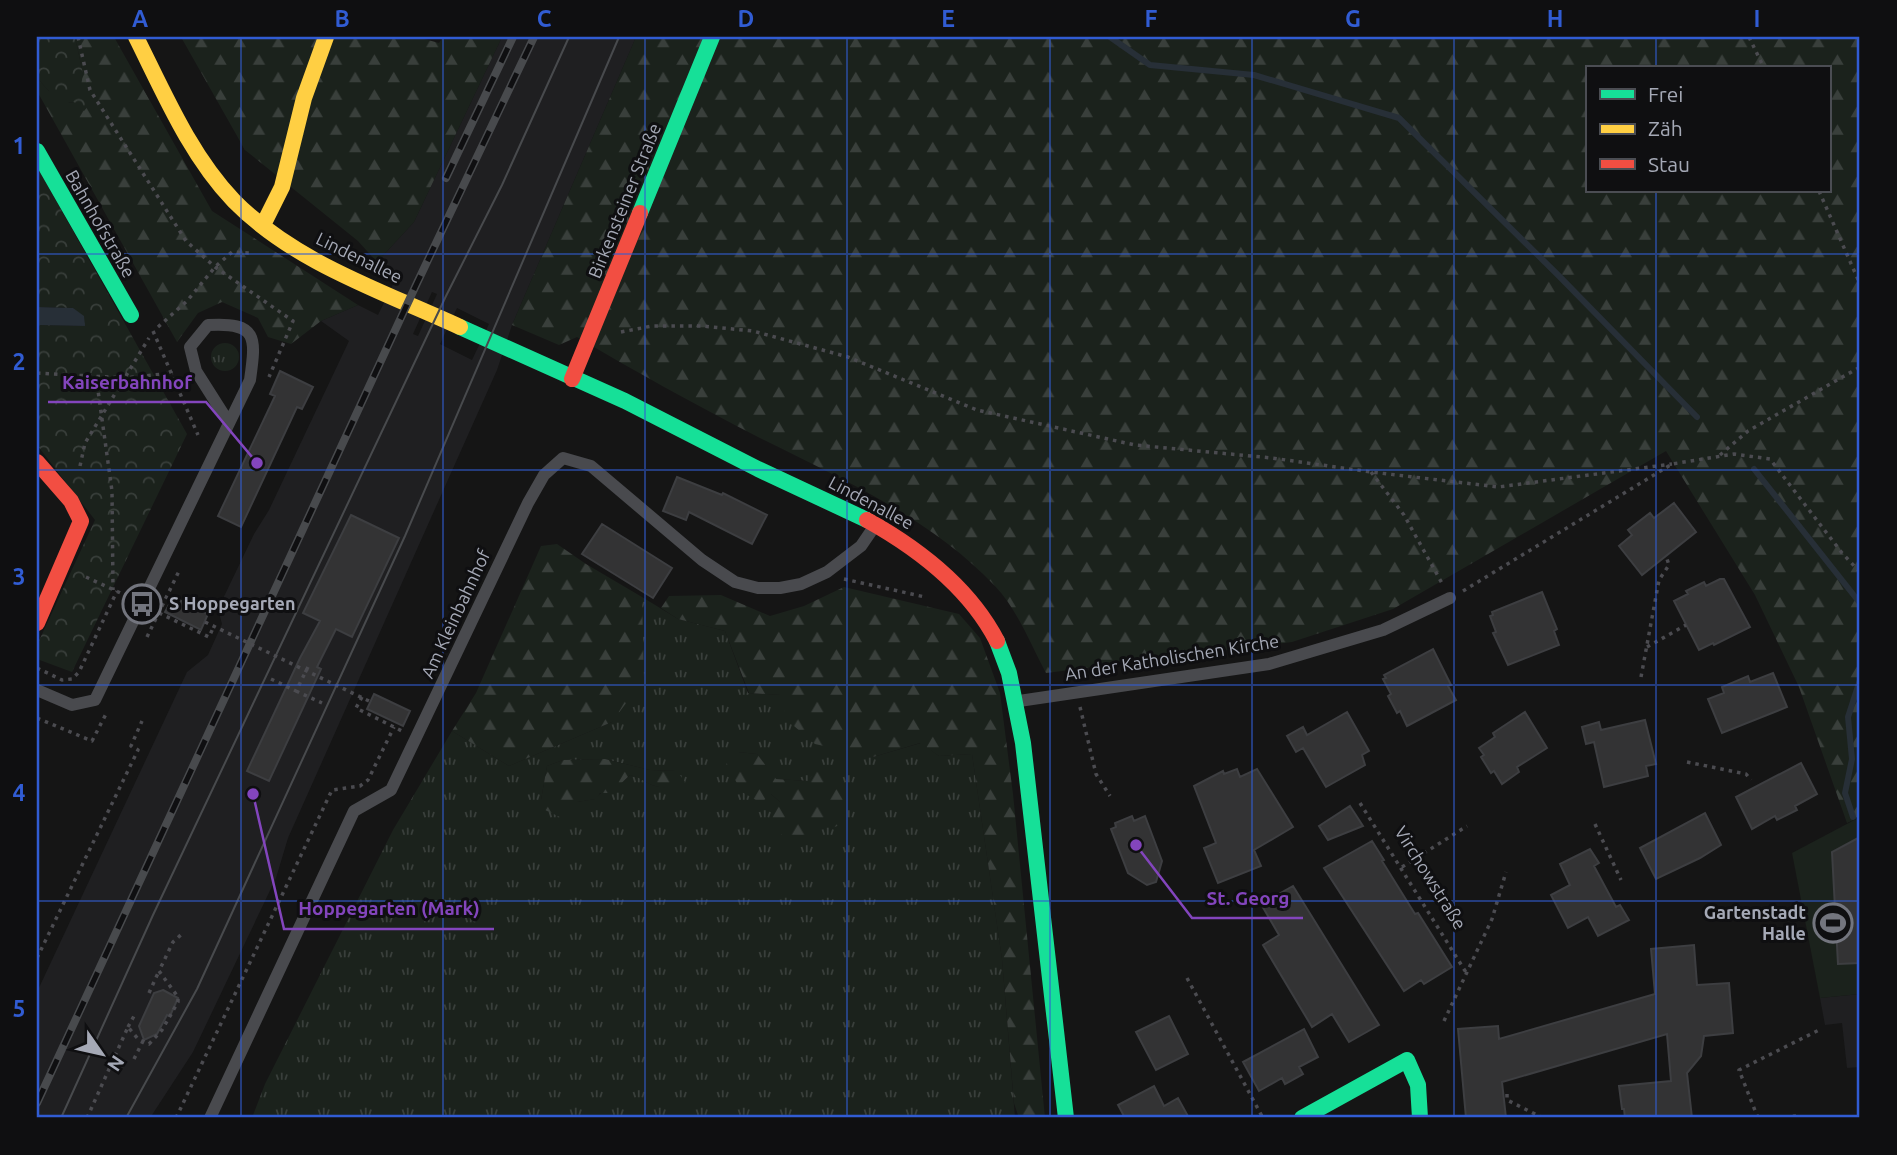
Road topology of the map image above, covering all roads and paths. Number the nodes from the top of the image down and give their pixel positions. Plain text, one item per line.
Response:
1 (78, 37) edge
2 (135, 37) edge
3 (326, 37) edge
4 (712, 37) edge
5 (1749, 37) edge
6 (1763, 66) edge
7 (37, 151) edge
8 (1819, 192) edge
9 (263, 225) junction
10 (258, 257) dead end
11 (215, 267) junction
12 (1860, 284) edge
13 (131, 316) dead end
14 (153, 331) junction
15 (611, 335) dead end
16 (279, 356) dead end
17 (1860, 367) edge
18 (37, 373) edge
19 (173, 373) junction
20 (96, 376) junction
21 (125, 378) junction
22 (572, 379) junction
23 (101, 418) junction
24 (229, 423) junction
25 (198, 435) dead end
26 (1718, 456) junction
27 (37, 462) edge
28 (1672, 464) junction
29 (1371, 472) junction
30 (71, 500) junction
31 (877, 524) junction
32 (1667, 559) dead end
33 (62, 566) junction
34 (827, 572) junction
35 (1860, 572) edge
36 (115, 590) junction
37 (925, 597) dead end
38 (1450, 597) junction
39 (142, 604) junction
40 (169, 604) dead end
41 (155, 610) dead end
42 (205, 622) dead end
43 (37, 623) edge
44 (1686, 625) dead end
45 (214, 626) junction
46 (1647, 647) junction
47 (309, 665) dead end
48 (37, 668) edge
49 (306, 670) junction
50 (1641, 677) dead end
51 (271, 679) dead end
52 (37, 690) edge
53 (296, 691) junction
54 (1076, 691) junction
55 (362, 697) junction
56 (371, 702) dead end
57 (1015, 702) junction
58 (322, 704) dead end
59 (142, 721) dead end
60 (394, 727) junction
61 (417, 738) junction
62 (125, 743) dead end
63 (131, 746) junction
64 (1687, 762) dead end
65 (1751, 780) dead end
66 (1110, 796) dead end
67 (1360, 803) dead end
68 (1595, 824) dead end
69 (1467, 826) dead end
70 (1402, 867) junction
71 (1506, 872) dead end
72 (1621, 880) dead end
73 (183, 933) dead end
74 (37, 958) edge
75 (159, 971) junction
76 (1467, 974) junction
77 (1186, 978) dead end
78 (149, 993) dead end
79 (134, 1016) dead end
80 (1444, 1021) dead end
81 (128, 1027) junction
82 (1819, 1030) dead end
83 (143, 1041) junction
84 (134, 1059) dead end
85 (1507, 1094) dead end
86 (1796, 1116) dead end
87 (87, 1118) edge
88 (176, 1118) edge
89 (210, 1118) edge
90 (1066, 1118) edge
91 (1263, 1118) edge
92 (1302, 1118) edge
93 (1420, 1118) edge
94 (1543, 1118) edge
95 (1758, 1118) edge
96 (1776, 1118) edge

1 - 11 path
2 - 9 street, Lindenallee
3 - 9 street
4 - 22 street, Birkensteiner Straße
5 - 6 path
7 - 13 street, Bahnhofstraße
8 - 12 path
9 - 22 street, Lindenallee
10 - 11 path
11 - 14 path
11 - 16 path
14 - 19 path
14 - 21 path
15 - 29 path
17 - 26 path
18 - 20 path
19 - 21 path
19 - 25 path
20 - 21 path
20 - 23 path
21 - 23 path
22 - 31 street, Lindenallee
23 - 30 path
23 - 36 path
24 - 24 lane
24 - 39 lane
26 - 28 path
26 - 35 path
27 - 30 street
28 - 29 path
28 - 38 path
29 - 38 path
30 - 33 street
31 - 34 lane, Am Kleinbahnhof
31 - 57 street, Lindenallee
32 - 46 path
33 - 36 path
33 - 43 street
34 - 37 path
34 - 61 lane, Am Kleinbahnhof
36 - 39 path
36 - 48 path
38 - 54 lane, An der Katholischen Kirche
39 - 40 path
39 - 52 lane
41 - 45 path
42 - 45 path, bridge
44 - 46 path
45 - 49 path, bridge
46 - 50 path
47 - 49 path, bridge
49 - 53 path
49 - 55 path, bridge
51 - 53 path
53 - 58 path
54 - 57 lane, An der Katholischen Kirche
54 - 66 path
55 - 56 path, bridge
55 - 60 path
57 - 90 street, Lindenallee
59 - 63 path
60 - 61 path
60 - 88 path
61 - 89 lane, Am Kleinbahnhof
62 - 63 path
63 - 74 path
64 - 65 path
67 - 70 path, Virchowstraße
68 - 72 path
69 - 70 path
70 - 76 path, Virchowstraße
71 - 76 path
73 - 75 path
75 - 78 path
75 - 83 path
76 - 80 path
77 - 91 path
79 - 81 path
81 - 83 path
81 - 87 path
82 - 95 path
83 - 84 path
85 - 94 path
86 - 96 path
92 - 93 street

